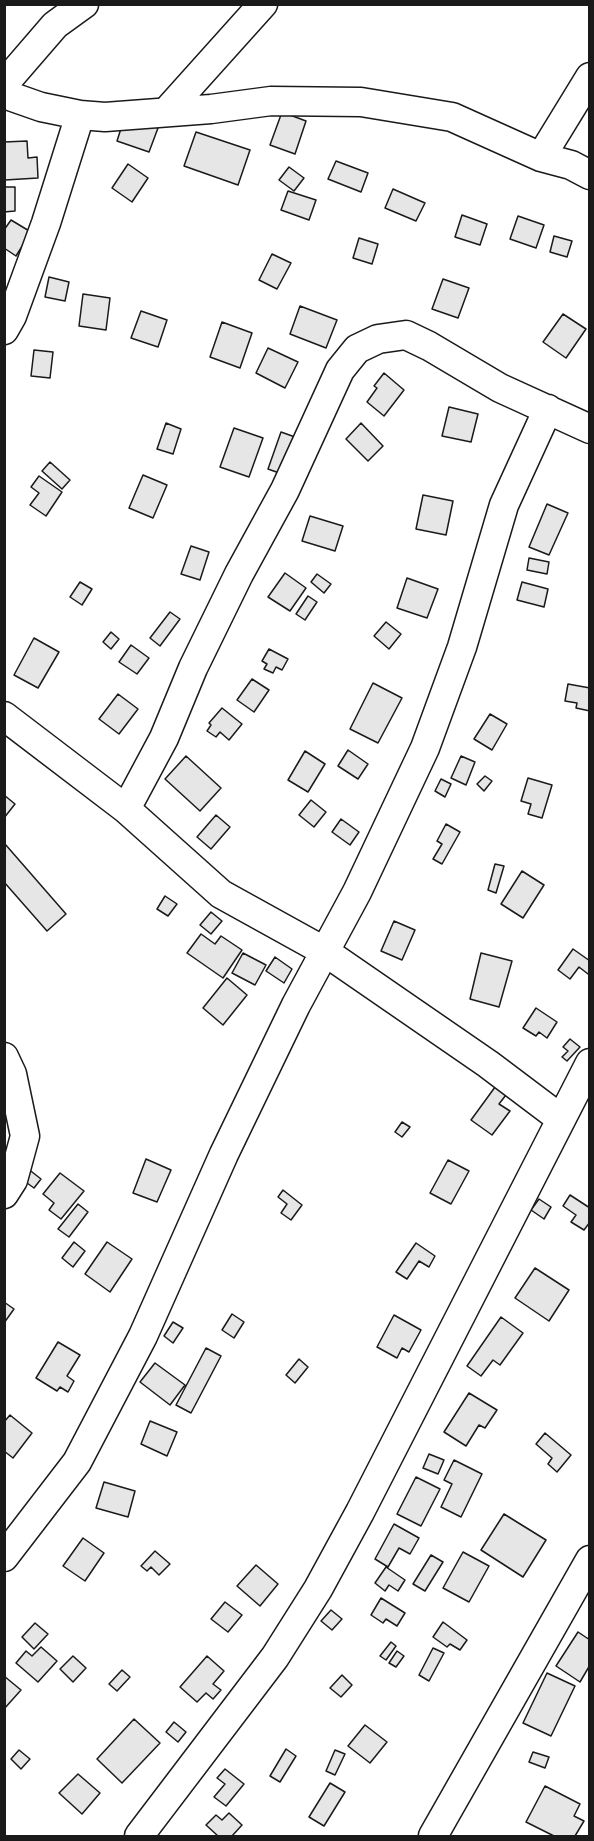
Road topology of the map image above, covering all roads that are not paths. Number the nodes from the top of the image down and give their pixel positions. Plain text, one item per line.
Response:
1 (84, 4) edge
2 (263, 4) edge
3 (590, 77) edge
4 (4, 84) edge
5 (4, 94) edge
6 (166, 112) junction
7 (80, 115) junction
8 (541, 157) junction
9 (590, 175) edge
10 (4, 330) edge
11 (548, 409) junction
12 (590, 429) edge
13 (8, 726) edge
14 (126, 809) junction
15 (324, 951) junction
16 (4, 1057) edge
17 (590, 1063) edge
18 (561, 1119) junction
19 (4, 1194) edge
20 (4, 1557) edge
21 (590, 1560) edge
22 (139, 1836) edge
23 (433, 1836) edge

1 - 4 street
2 - 6 street
3 - 8 street
5 - 7 street
6 - 7 street
6 - 8 street
7 - 10 street
8 - 9 street
11 - 12 street
11 - 14 street
11 - 15 street
13 - 14 street
14 - 15 street
15 - 18 street
15 - 20 street
16 - 19 street
17 - 18 street
18 - 22 street
21 - 23 street

